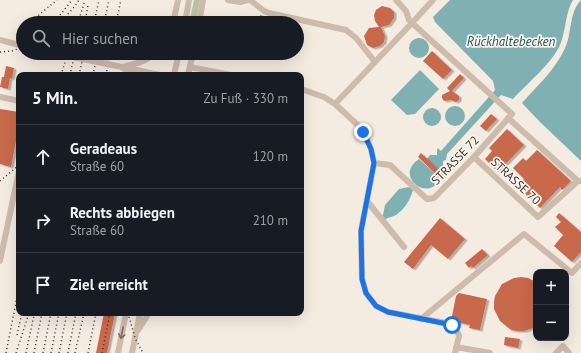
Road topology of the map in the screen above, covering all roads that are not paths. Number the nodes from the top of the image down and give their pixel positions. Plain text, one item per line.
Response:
1 (178, 0) edge
2 (189, 0) edge
3 (203, 0) edge
4 (228, 0) edge
5 (249, 0) edge
6 (396, 0) edge
7 (433, 0) edge
8 (175, 16) edge
9 (186, 16) edge
10 (200, 16) edge
11 (283, 16) edge
12 (304, 21) edge
13 (412, 23) junction
14 (0, 40) edge
15 (16, 44) edge
16 (88, 60) edge
17 (146, 60) edge
18 (177, 60) edge
19 (183, 60) edge
20 (375, 62) junction
21 (122, 67) junction
22 (190, 68) edge
23 (128, 72) edge
24 (146, 72) edge
25 (175, 72) edge
26 (213, 72) edge
27 (304, 90) edge
28 (0, 97) edge
29 (16, 100) edge
30 (335, 104) junction
31 (508, 118) junction
32 (474, 158) junction
33 (374, 163) junction
34 (580, 181) edge
35 (16, 185) edge
36 (367, 201) junction
37 (404, 247) dead end
38 (0, 261) edge
39 (581, 263) edge
40 (125, 316) edge
41 (139, 316) edge
42 (147, 316) edge
43 (421, 319) junction
44 (136, 332) junction
45 (455, 350) edge
46 (118, 353) edge
47 (132, 353) edge
48 (490, 353) edge
49 (556, 353) edge
50 (569, 353) edge

1 - 8 street
2 - 9 street
3 - 10 street
4 - 5 street
5 - 11 street
6 - 13 street
7 - 13 street
12 - 20 street
13 - 20 street
13 - 31 street
14 - 15 street
16 - 21 street, bridge
17 - 21 street
18 - 25 street
19 - 22 street
20 - 30 street
21 - 23 street
21 - 24 street
22 - 25 street
22 - 26 street
27 - 30 street
28 - 29 street
30 - 33 street
31 - 32 street, STRASSE 72
31 - 34 street
32 - 33 street, STRASSE 72
32 - 34 street, STRASSE 70
33 - 36 street
35 - 38 street
36 - 37 street
36 - 43 street
39 - 43 street
40 -> 46 street
41 - 44 street
42 - 44 street
43 - 45 street
44 - 47 street
45 - 48 street
49 - 50 street

